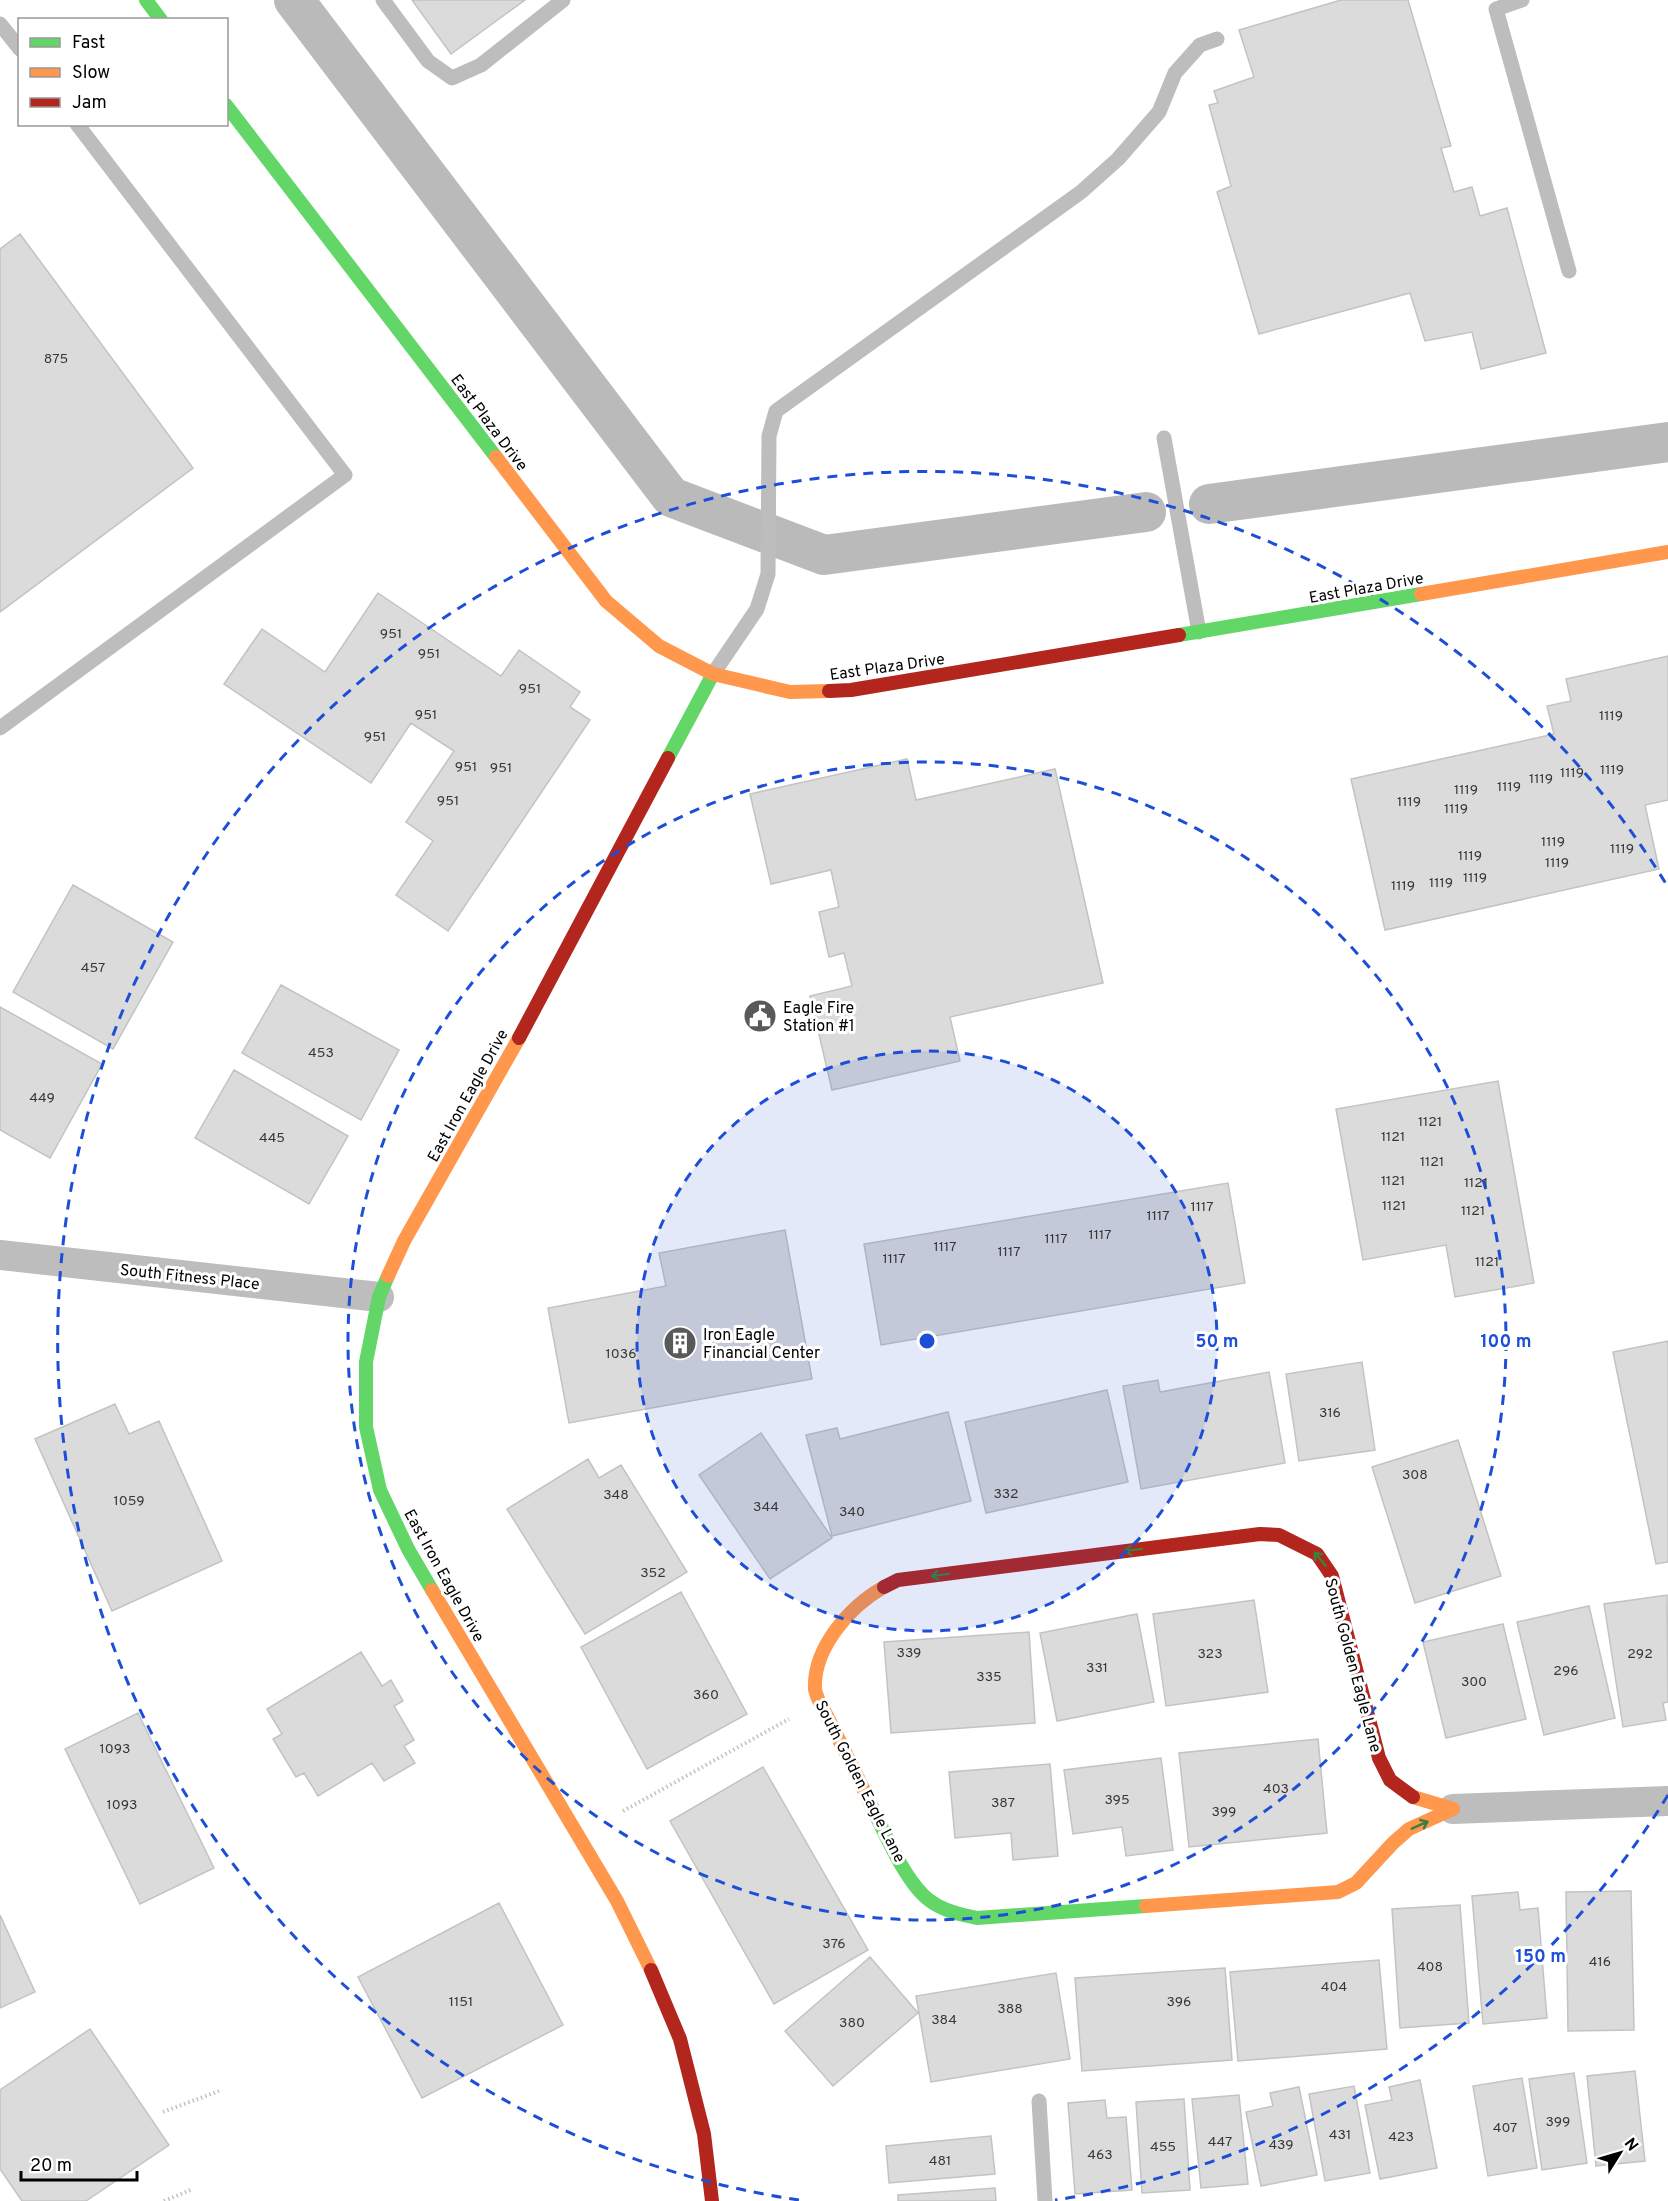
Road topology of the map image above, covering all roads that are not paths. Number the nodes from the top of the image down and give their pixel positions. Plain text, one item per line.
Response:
1 (146, 0) edge
2 (383, 0) edge
3 (563, 0) edge
4 (1522, 0) edge
5 (1495, 5) edge
6 (160, 18) edge
7 (0, 24) edge
8 (1217, 39) dead end
9 (18, 46) edge
10 (228, 108) edge
11 (79, 126) edge
12 (1569, 272) dead end
13 (1164, 438) dead end
14 (1668, 552) edge
15 (1199, 632) junction
16 (713, 674) junction
17 (0, 728) edge
18 (0, 1256) edge
19 (379, 1297) junction
20 (1668, 1801) edge
21 (1454, 1809) junction
22 (1039, 2101) dead end
23 (712, 2201) edge
24 (1045, 2201) edge

1 - 6 street
2 - 3 lane
4 - 5 lane
5 - 12 lane
7 - 9 lane
8 - 16 lane
10 - 16 street, East Plaza Drive
11 - 17 lane
13 - 15 lane
14 - 15 street, East Plaza Drive
15 - 16 street, East Plaza Drive
16 - 19 street, East Iron Eagle Drive
18 - 19 street, South Fitness Place
19 - 23 street, East Iron Eagle Drive
20 - 21 street, South Golden Eagle Lane
21 -> 21 street, South Golden Eagle Lane
22 - 24 lane

